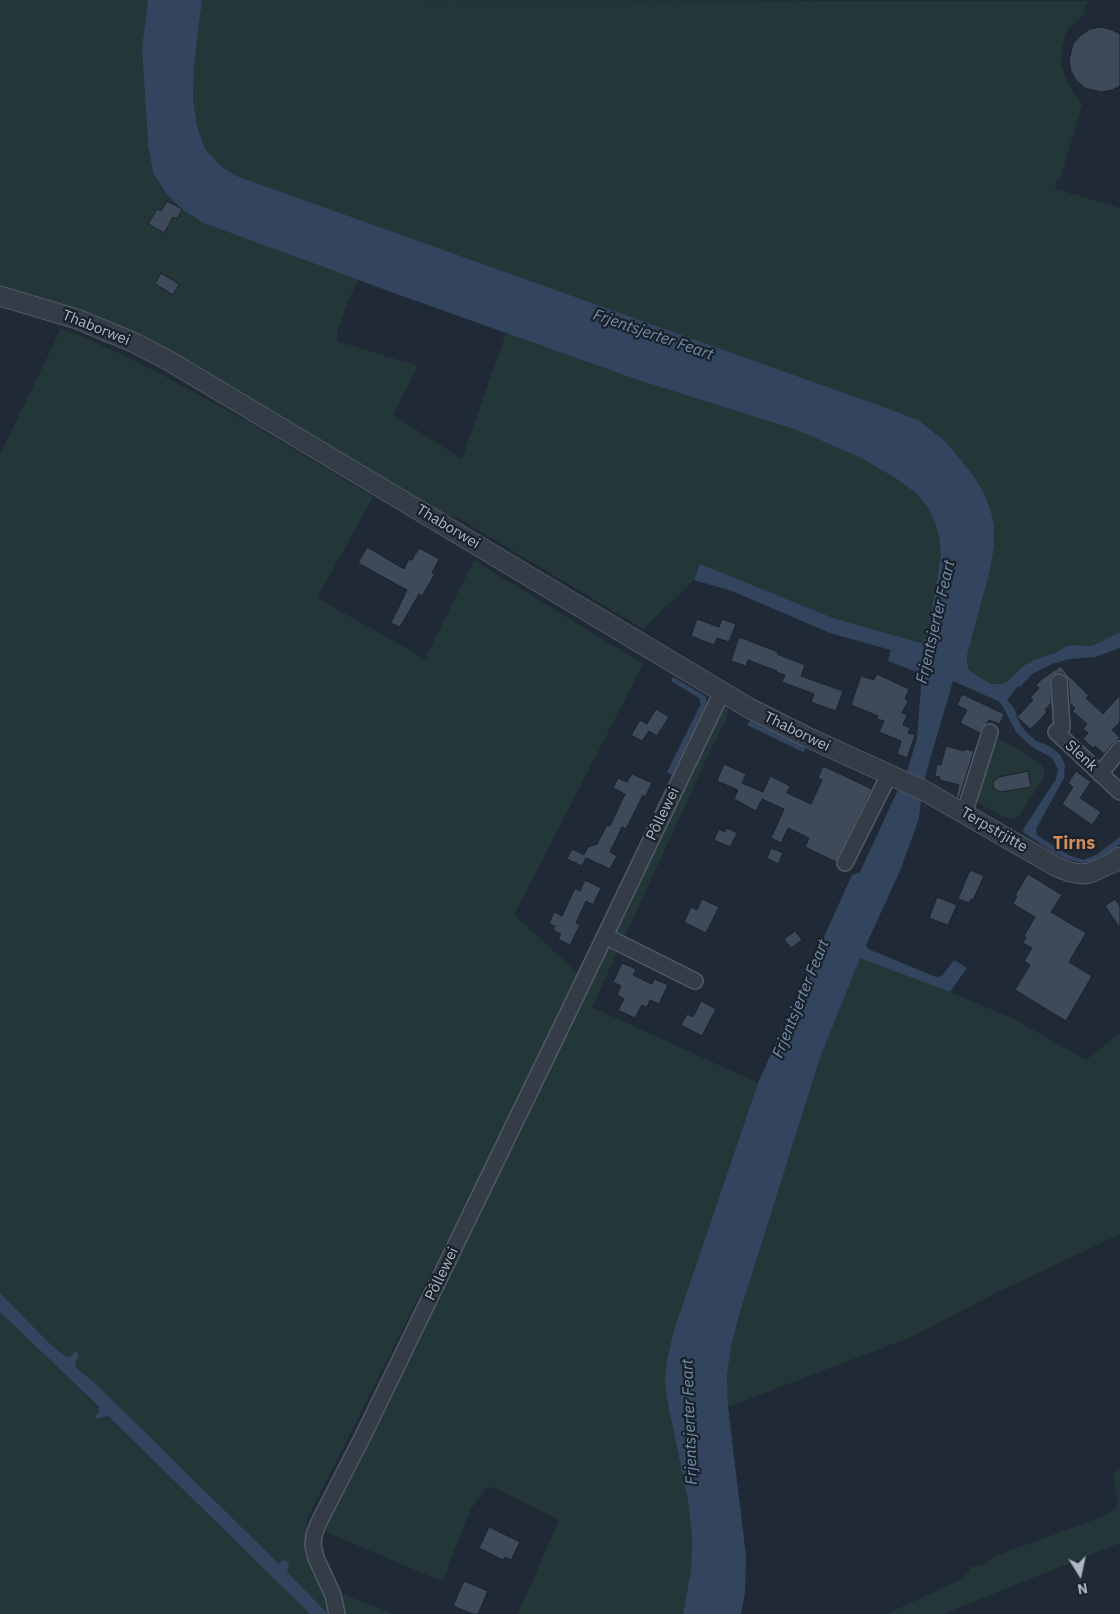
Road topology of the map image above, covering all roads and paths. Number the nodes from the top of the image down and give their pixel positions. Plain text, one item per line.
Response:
1 (0, 296) edge
2 (1059, 682) dead end
3 (722, 692) junction
4 (990, 732) dead end
5 (1120, 749) edge
6 (1100, 774) junction
7 (895, 778) junction
8 (923, 790) joint
9 (1120, 792) edge
10 (963, 813) junction
11 (1120, 857) edge
12 (845, 863) dead end
13 (605, 936) junction
14 (695, 981) dead end
15 (337, 1614) edge

1 - 3 street, Thaborwei
2 - 6 street, Slenk
3 - 7 street, Thaborwei
3 - 13 street, Pôllewei
4 - 10 street
5 - 6 street, Slenk
6 - 9 street, Slenk
7 - 8 street, Thaborwei
7 - 12 street
8 - 10 street, Terpstrjitte
10 - 11 street, Terpstrjitte
13 - 14 street
13 - 15 street, Pôllewei

